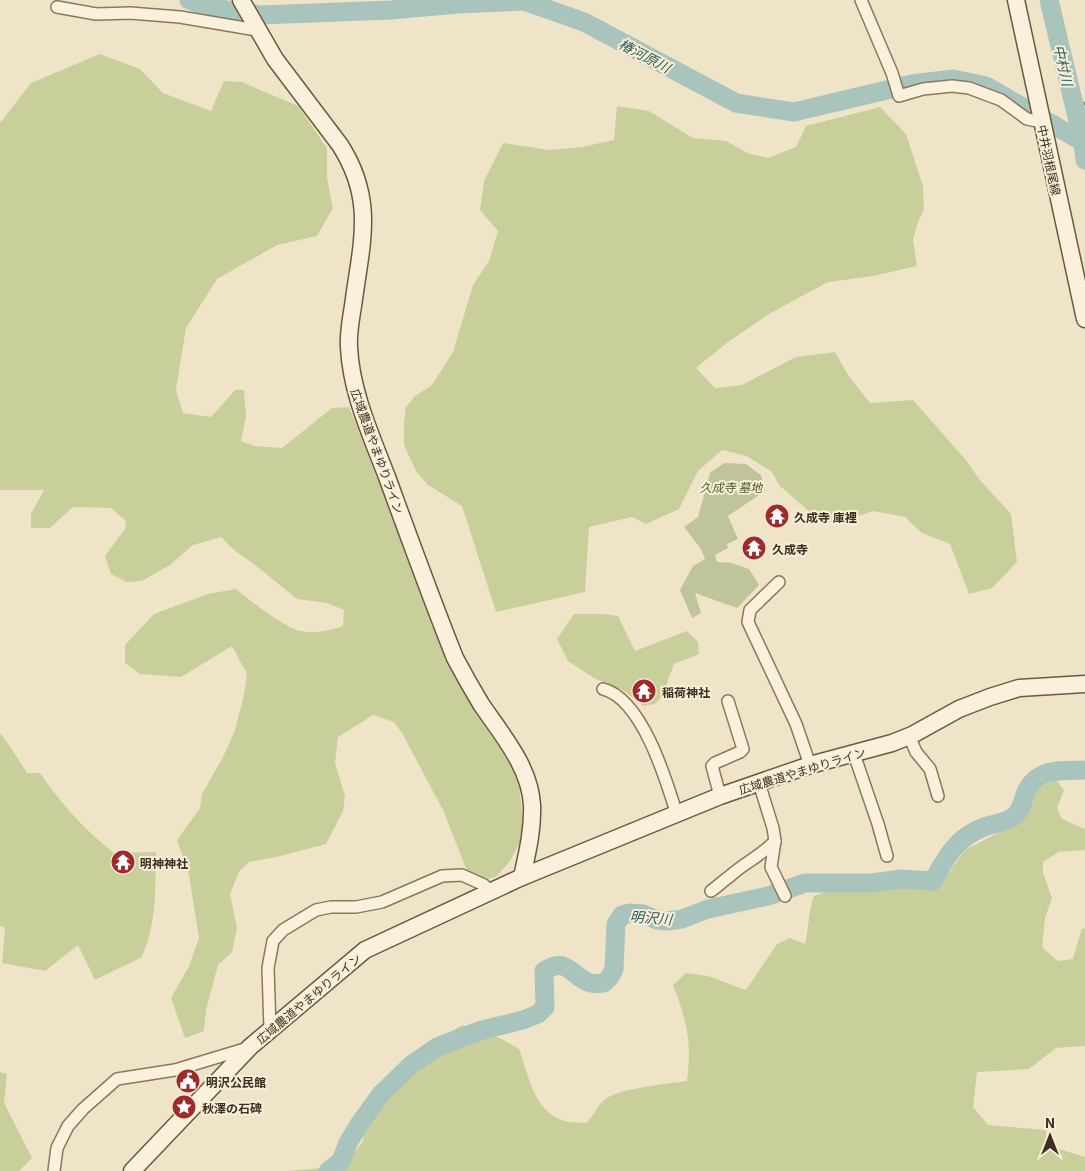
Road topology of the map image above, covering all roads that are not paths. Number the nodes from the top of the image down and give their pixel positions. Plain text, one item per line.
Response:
1 (240, 0) edge
2 (861, 0) edge
3 (1016, 0) edge
4 (57, 6) dead end
5 (254, 26) junction
6 (1042, 122) junction
7 (1085, 320) edge
8 (780, 582) dead end
9 (1085, 684) edge
10 (603, 689) dead end
11 (728, 701) dead end
12 (909, 736) junction
13 (854, 754) junction
14 (810, 765) junction
15 (759, 783) junction
16 (720, 796) junction
17 (938, 796) dead end
18 (677, 815) junction
19 (775, 842) junction
20 (887, 856) dead end
21 (522, 878) junction
22 (711, 891) dead end
23 (492, 893) junction
24 (784, 896) dead end
25 (270, 1029) junction
26 (250, 1047) junction
27 (54, 1171) edge
28 (132, 1171) edge

1 - 5 street, 広域農道やまゆりライン
2 - 6 street
3 - 6 street, 中井羽根尾線
4 - 5 street
5 - 21 street, 広域農道やまゆりライン
6 - 7 street, 中井羽根尾線
8 - 14 street
9 - 12 street, 広域農道やまゆりライン
10 - 18 street
11 - 16 street
12 - 13 street, 広域農道やまゆりライン
12 - 17 street
13 - 14 street, 広域農道やまゆりライン
13 - 20 street
14 - 15 street, 広域農道やまゆりライン
15 - 16 street, 広域農道やまゆりライン
15 - 19 street
16 - 18 street, 広域農道やまゆりライン
18 - 21 street, 広域農道やまゆりライン
19 - 22 street
19 - 24 street
21 - 23 street, 広域農道やまゆりライン
23 - 25 street, 広域農道やまゆりライン
23 - 25 street
25 - 26 street, 広域農道やまゆりライン
26 - 27 street
26 - 28 street, 広域農道やまゆりライン

